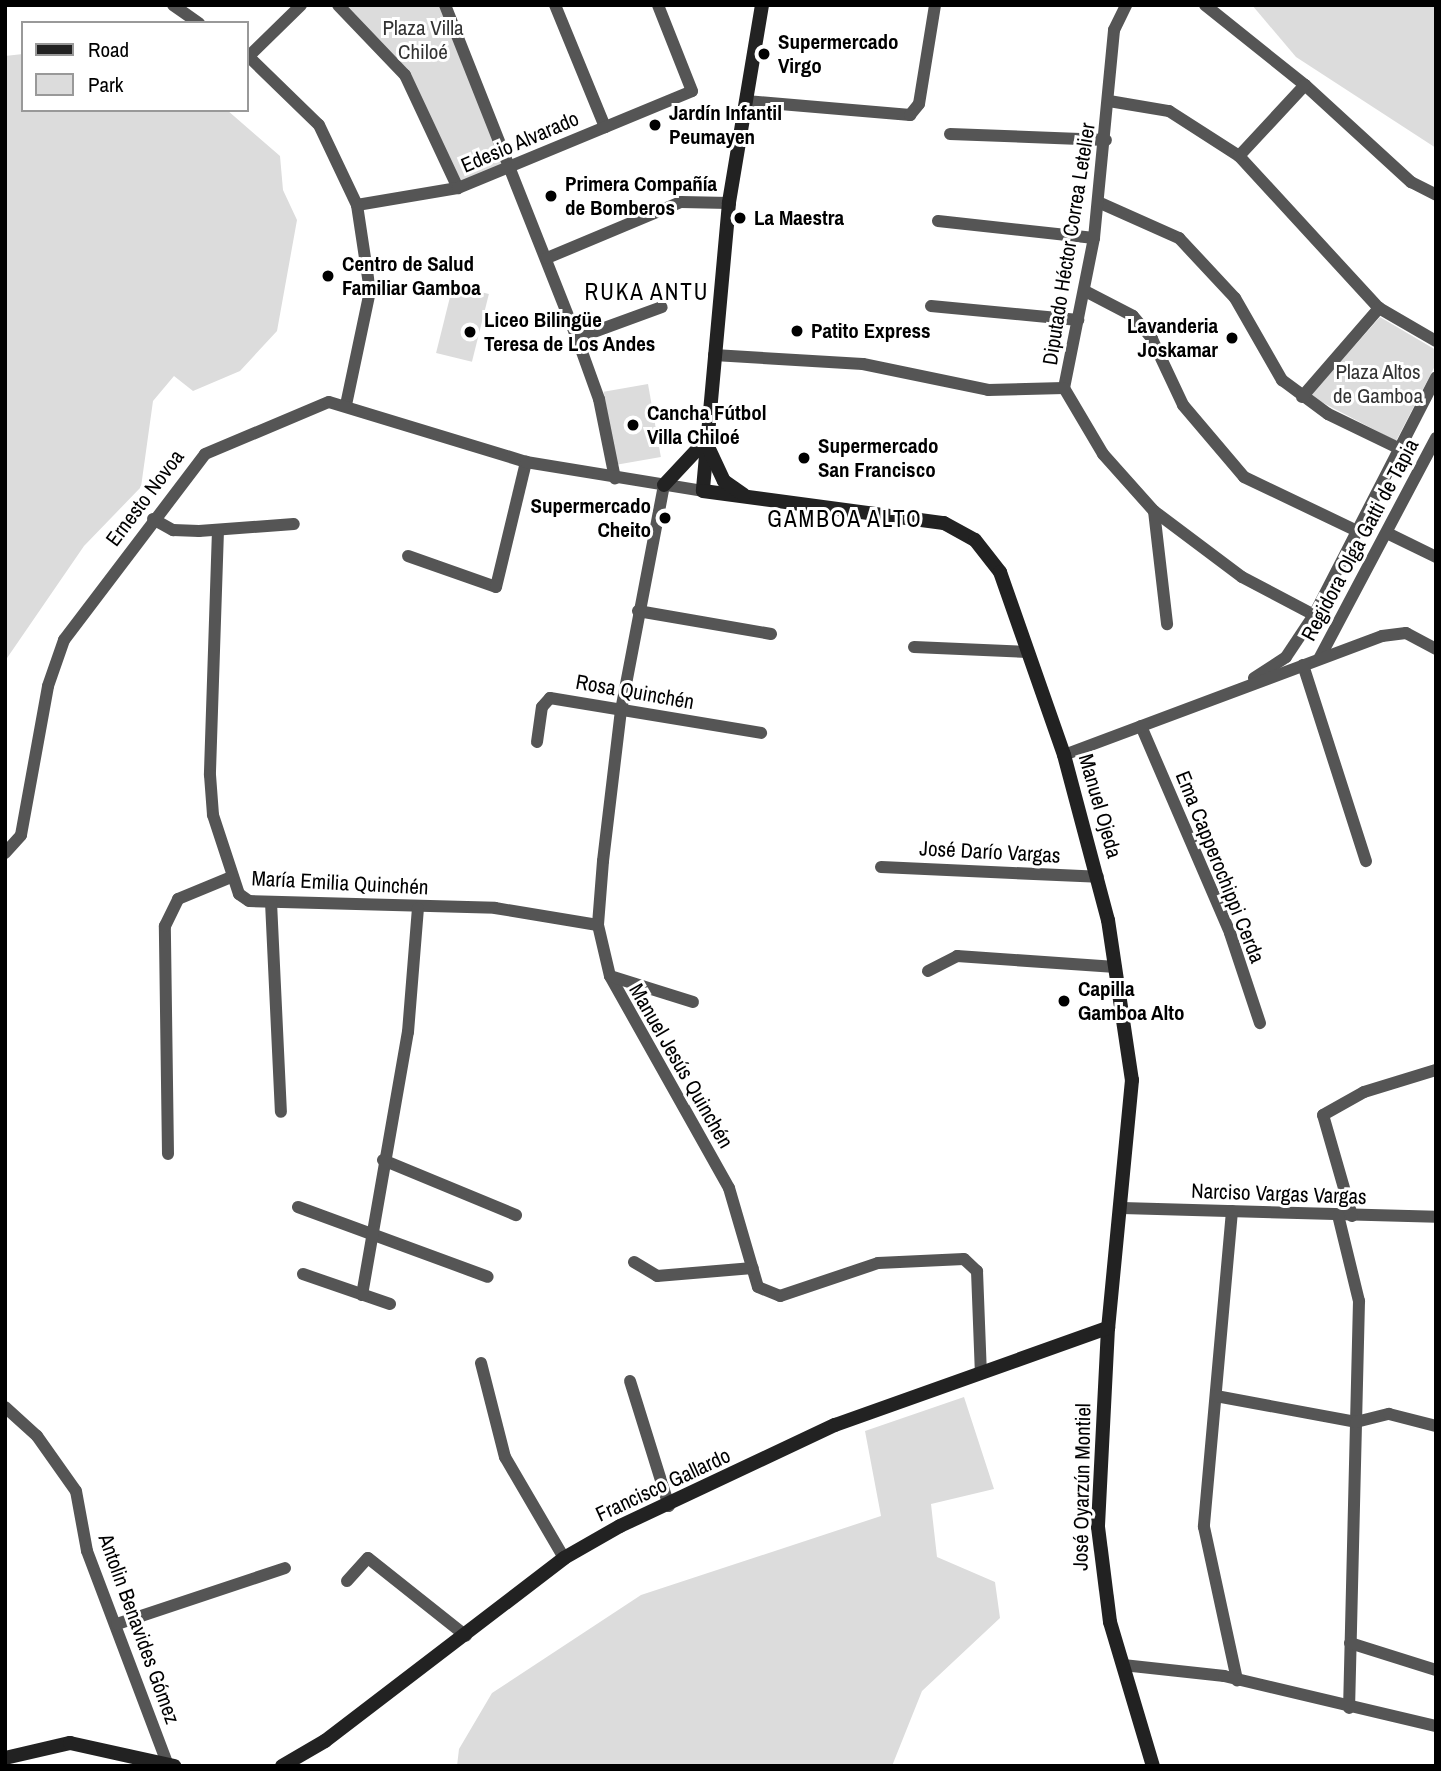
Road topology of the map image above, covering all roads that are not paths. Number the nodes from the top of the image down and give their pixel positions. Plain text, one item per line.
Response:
1 (173, 5) edge
2 (301, 5) edge
3 (338, 5) edge
4 (445, 5) edge
5 (555, 5) edge
6 (658, 5) edge
7 (762, 5) edge
8 (935, 5) edge
9 (1126, 5) edge
10 (1205, 5) edge
11 (196, 21) edge
12 (248, 56) edge
13 (1305, 85) junction
14 (746, 101) junction
15 (1109, 101) junction
16 (605, 127) junction
17 (950, 134) dead end
18 (1106, 141) junction
19 (1239, 156) junction
20 (509, 168) junction
21 (458, 188) junction
22 (1436, 195) edge
23 (1098, 202) junction
24 (729, 203) junction
25 (357, 205) junction
26 (938, 221) dead end
27 (1094, 238) junction
28 (547, 258) junction
29 (1085, 290) junction
30 (931, 306) dead end
31 (662, 307) dead end
32 (1379, 308) junction
33 (1078, 320) junction
34 (577, 338) junction
35 (1436, 341) edge
36 (714, 355) junction
37 (1436, 378) edge
38 (1064, 388) junction
39 (1302, 397) junction
40 (346, 405) junction
41 (1436, 438) edge
42 (706, 440) junction
43 (1400, 449) junction
44 (526, 462) junction
45 (615, 478) junction
46 (664, 485) junction
47 (703, 491) junction
48 (751, 499) junction
49 (1154, 512) junction
50 (153, 519) junction
51 (293, 524) dead end
52 (218, 530) junction
53 (1357, 531) junction
54 (1387, 533) junction
55 (408, 556) dead end
56 (1436, 556) edge
57 (638, 611) junction
58 (1314, 615) junction
59 (1167, 624) dead end
60 (771, 634) dead end
61 (914, 647) dead end
62 (1436, 649) edge
63 (1028, 652) junction
64 (1319, 659) junction
65 (1303, 664) junction
66 (1233, 691) junction
67 (621, 710) junction
68 (1141, 726) junction
69 (761, 733) dead end
70 (537, 741) dead end
71 (1065, 755) junction
72 (5, 853) edge
73 (1366, 861) dead end
74 (881, 867) dead end
75 (229, 877) junction
76 (1098, 877) junction
77 (271, 902) junction
78 (418, 908) junction
79 (598, 925) junction
80 (1116, 967) junction
81 (928, 971) dead end
82 (610, 976) junction
83 (693, 1002) dead end
84 (1260, 1023) dead end
85 (1436, 1070) edge
86 (281, 1112) dead end
87 (168, 1154) dead end
88 (383, 1160) junction
89 (298, 1207) dead end
90 (1122, 1208) junction
91 (1232, 1211) junction
92 (516, 1214) dead end
93 (1338, 1215) junction
94 (1352, 1216) junction
95 (1436, 1217) edge
96 (371, 1232) junction
97 (634, 1262) dead end
98 (753, 1268) junction
99 (303, 1275) dead end
100 (488, 1277) dead end
101 (362, 1295) junction
102 (390, 1304) dead end
103 (1108, 1328) junction
104 (481, 1363) dead end
105 (981, 1373) junction
106 (630, 1381) dead end
107 (1216, 1396) junction
108 (5, 1407) edge
109 (1356, 1422) junction
110 (1436, 1426) edge
111 (669, 1506) junction
112 (565, 1558) junction
113 (285, 1568) dead end
114 (347, 1581) dead end
115 (117, 1624) junction
116 (466, 1636) junction
117 (1350, 1643) junction
118 (1124, 1665) junction
119 (1436, 1670) edge
120 (1237, 1679) junction
121 (1349, 1708) junction
122 (1436, 1726) edge
123 (5, 1758) edge
124 (171, 1764) edge
125 (282, 1766) edge
126 (1153, 1766) edge

1 - 11 street
2 - 12 street
3 - 21 street
4 - 20 street
5 - 16 street
6 - 16 street, Edesio Alvarado
7 - 14 street
8 - 14 street
9 - 15 street
10 - 13 street
12 - 25 street
13 - 19 street
13 - 22 street
14 - 24 street
15 - 18 street, Diputado Héctor Correa Letelier
15 - 19 street, Diputado Héctor Correa Letelier
16 - 20 street, Edesio Alvarado
17 - 18 street
18 - 23 street, Diputado Héctor Correa Letelier
19 - 32 street, Diputado Héctor Correa Letelier
20 - 21 street, Edesio Alvarado
20 - 28 street
21 - 25 street, Edesio Alvarado
23 - 27 street, Diputado Héctor Correa Letelier
23 - 39 street
24 - 28 street
24 - 36 street
25 - 40 street
26 - 27 street
27 - 29 street, Diputado Héctor Correa Letelier
28 - 34 street
29 - 33 street, Diputado Héctor Correa Letelier
29 - 53 street
30 - 33 street
31 - 34 street
32 - 35 street, Diputado Héctor Correa Letelier
32 - 39 street
33 - 38 street, Diputado Héctor Correa Letelier
34 - 45 street
36 - 38 street
36 - 42 street
37 - 43 street
38 - 49 street
39 - 43 street
40 - 44 street, Ernesto Novoa
40 - 50 street, Ernesto Novoa
41 - 54 street, Regidora Olga Gatti de Tapia
42 - 46 street
42 - 47 street
42 - 48 street
43 - 53 street
44 - 45 street, Ernesto Novoa
44 - 55 street
45 - 46 street, Ernesto Novoa
46 - 47 street, Ernesto Novoa
46 - 57 street, Manuel Jesús Quinchén
47 - 48 street, Ernesto Novoa
48 - 63 street, Manuel Ojeda
49 - 58 street
49 - 59 street
50 - 52 street
50 - 72 street, Ernesto Novoa
51 - 52 street
52 - 75 street, María Emilia Quinchén
53 - 58 street
54 - 56 street
54 - 64 street, Regidora Olga Gatti de Tapia
57 - 60 street
57 - 67 street, Manuel Jesús Quinchén
58 - 66 street
61 - 63 street
62 - 64 street
63 - 71 street, Manuel Ojeda
64 - 65 street
65 - 66 street
65 - 73 street
66 - 68 street
67 - 69 street, Rosa Quinchén
67 - 70 street, Rosa Quinchén
67 - 79 street, Manuel Jesús Quinchén
68 - 71 street
68 - 84 street, Ema Capperochippi Cerda
71 - 76 street, Manuel Ojeda
74 - 76 street, José Darío Vargas
75 - 77 street, María Emilia Quinchén
75 - 87 street
76 - 80 street, Manuel Ojeda
77 - 78 street, María Emilia Quinchén
77 - 86 street
78 - 79 street, María Emilia Quinchén
78 - 88 street
79 - 82 street, Manuel Jesús Quinchén
80 - 81 street
80 - 90 street, Manuel Ojeda
82 - 83 street
82 - 98 street, Manuel Jesús Quinchén
85 - 94 street
88 - 92 street
88 - 96 street
89 - 96 street
90 - 91 street, Narciso Vargas Vargas
90 - 103 street, Manuel Ojeda
91 - 93 street, Narciso Vargas Vargas
91 - 107 street
93 - 94 street, Narciso Vargas Vargas
93 - 109 street
94 - 95 street, Narciso Vargas Vargas
96 - 100 street
96 - 101 street
97 - 98 street
98 - 105 street, Manuel Jesús Quinchén
99 - 101 street
101 - 102 street
103 - 105 street, Francisco Gallardo
103 - 118 street, José Oyarzún Montiel
104 - 112 street
105 - 111 street, Francisco Gallardo
106 - 111 street
107 - 109 street
107 - 120 street
108 - 115 street, Antolin Benavides Gómez
109 - 110 street
109 - 117 street
111 - 112 street, Francisco Gallardo
112 - 116 street, Francisco Gallardo
113 - 115 street
114 - 116 street
115 - 124 street, Antolin Benavides Gómez
116 - 125 street, Francisco Gallardo
117 - 119 street
117 - 121 street
118 - 120 street
118 - 126 street, José Oyarzún Montiel
120 - 121 street
121 - 122 street
123 - 124 street

